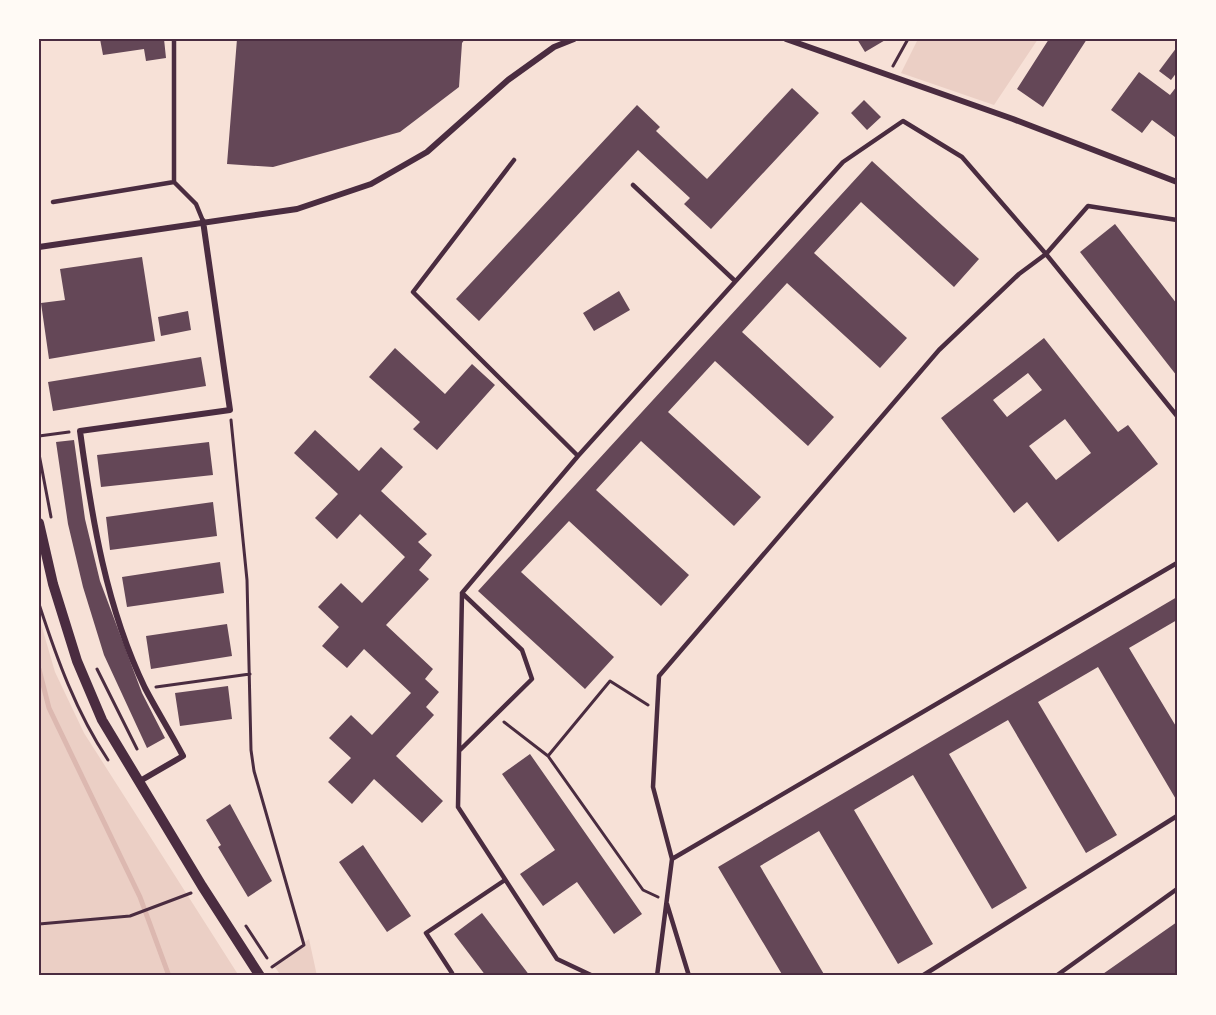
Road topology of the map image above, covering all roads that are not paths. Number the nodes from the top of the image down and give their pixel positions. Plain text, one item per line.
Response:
1 (174, 39) edge
2 (574, 39) edge
3 (786, 39) edge
4 (514, 160) dead end
5 (174, 182) junction
6 (1177, 182) edge
7 (633, 185) dead end
8 (53, 202) dead end
9 (1177, 220) edge
10 (202, 221) junction
11 (39, 247) edge
12 (1046, 254) junction
13 (734, 280) junction
14 (1177, 416) edge
15 (578, 456) junction
16 (39, 523) edge
17 (1177, 563) edge
18 (462, 594) junction
19 (460, 750) junction
20 (140, 781) junction
21 (1177, 816) edge
22 (672, 859) junction
23 (505, 880) junction
24 (1177, 889) edge
25 (666, 900) junction
26 (452, 974) dead end
27 (260, 976) edge
28 (593, 976) edge
29 (657, 976) edge
30 (688, 976) edge
31 (922, 976) edge
32 (1056, 976) edge

1 - 5 lane
2 - 10 street
3 - 6 street
4 - 15 lane
5 - 8 lane
5 - 10 lane
7 - 13 lane
9 - 12 lane
10 - 11 street
10 - 20 street
12 - 13 lane
12 - 14 lane
12 - 22 lane
13 - 15 lane
15 - 18 lane
16 - 20 street
17 - 22 lane
18 - 19 lane
18 - 19 lane
19 - 23 lane
20 - 27 street
21 - 31 lane
22 - 25 lane
23 - 26 lane
23 - 28 lane
24 - 32 lane
25 - 29 lane
25 - 30 lane

